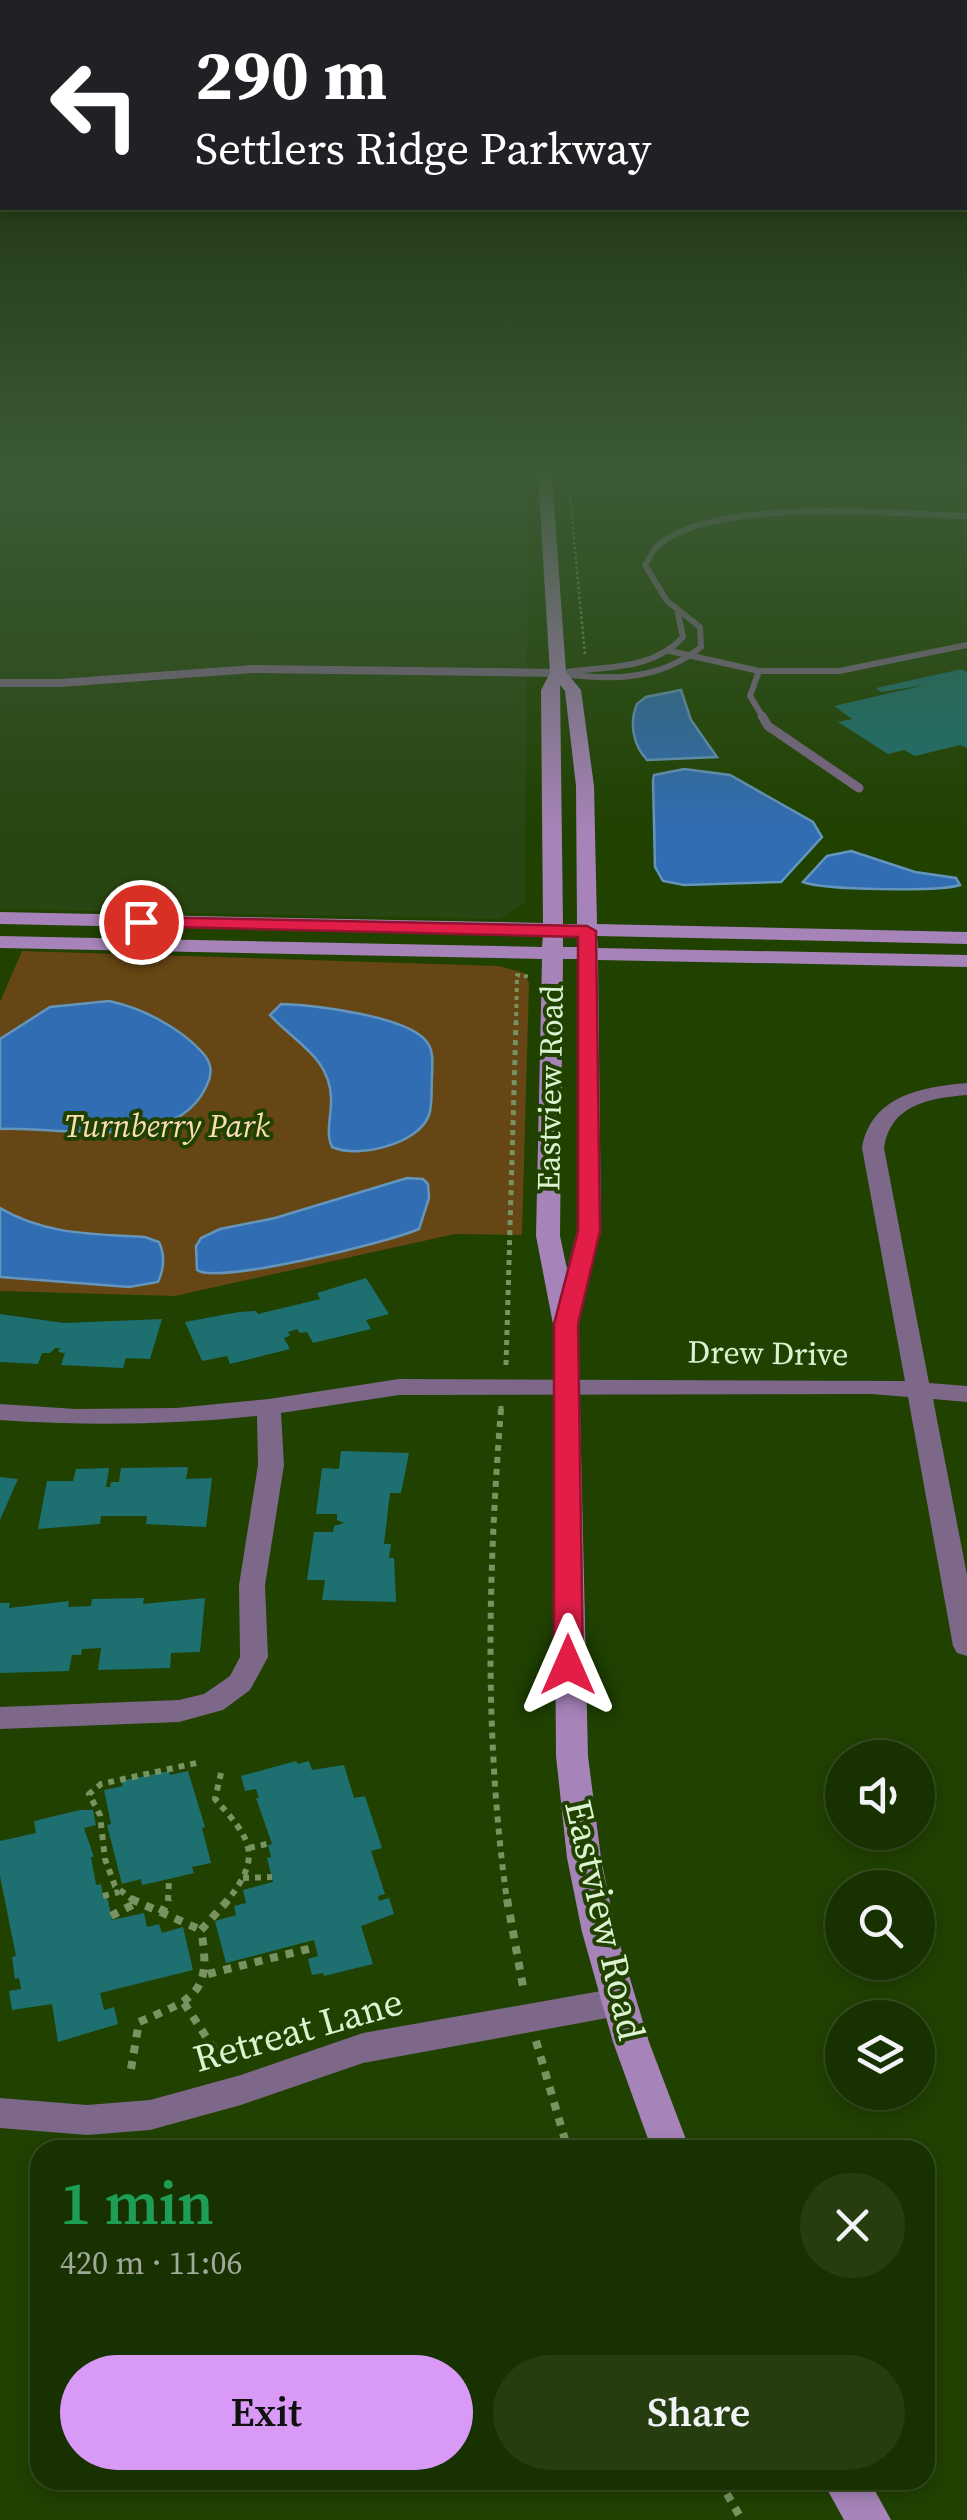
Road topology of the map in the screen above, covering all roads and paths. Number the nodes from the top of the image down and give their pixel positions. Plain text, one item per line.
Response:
1 (553, 594) edge
2 (580, 594) edge
3 (660, 594) edge
4 (678, 614) junction
5 (967, 645) edge
6 (670, 651) junction
7 (692, 656) junction
8 (759, 670) junction
9 (558, 673) junction
10 (1, 684) edge
11 (859, 788) dead end
12 (0, 918) edge
13 (967, 938) edge
14 (0, 942) edge
15 (553, 942) junction
16 (587, 942) junction
17 (967, 961) edge
18 (517, 976) dead end
19 (967, 1089) edge
20 (566, 1324) junction
21 (506, 1361) dead end
22 (568, 1387) junction
23 (920, 1391) junction
24 (967, 1394) edge
25 (269, 1407) junction
26 (0, 1412) edge
27 (500, 1421) dead end
28 (967, 1646) edge
29 (0, 1718) edge
30 (201, 1762) dead end
31 (221, 1773) dead end
32 (271, 1842) dead end
33 (249, 1848) junction
34 (272, 1877) dead end
35 (169, 1878) dead end
36 (244, 1878) junction
37 (121, 1892) junction
38 (103, 1896) dead end
39 (136, 1903) junction
40 (161, 1914) junction
41 (112, 1916) dead end
42 (201, 1930) junction
43 (316, 1946) dead end
44 (208, 1974) junction
45 (520, 1974) dead end
46 (618, 2002) junction
47 (184, 2003) junction
48 (542, 2066) dead end
49 (131, 2069) dead end
50 (241, 2090) junction
51 (0, 2113) edge
52 (565, 2140) edge
53 (668, 2140) edge
54 (725, 2490) edge
55 (850, 2490) edge
56 (742, 2520) edge
57 (869, 2520) edge

1 - 9 street, Eastview Road
2 - 9 path
3 - 4 lane
4 - 6 lane
4 - 7 lane
5 - 8 lane
6 - 7 lane
6 - 9 lane
7 - 8 lane
7 - 9 lane
8 - 11 lane
9 - 10 street
9 - 15 street, Eastview Road
9 - 16 street, Eastview Road
12 - 15 street
13 - 16 street
14 - 15 street
15 - 16 street
15 - 20 street, Eastview Road
16 - 17 street
16 - 20 street, Eastview Road
18 - 21 path
19 - 23 street
20 - 22 street, Eastview Road
22 - 23 street, Drew Drive
22 - 25 street
22 - 46 street, Eastview Road
23 - 24 street, Drew Drive
23 - 28 street
25 - 26 street
25 - 29 street
27 - 45 path
30 - 37 path
31 - 33 path
32 - 33 path
33 - 36 path
34 - 36 path
35 - 40 path
36 - 42 path
37 - 38 path
37 - 39 path
39 - 40 path
39 - 41 path
40 - 42 path
42 - 44 path
43 - 44 path
44 - 47 path
46 - 50 street, Retreat Lane
46 - 53 street, Eastview Road
47 - 49 path
47 - 50 path
48 - 52 path
50 - 51 street, Retreat Lane
54 - 56 path
55 - 57 street

